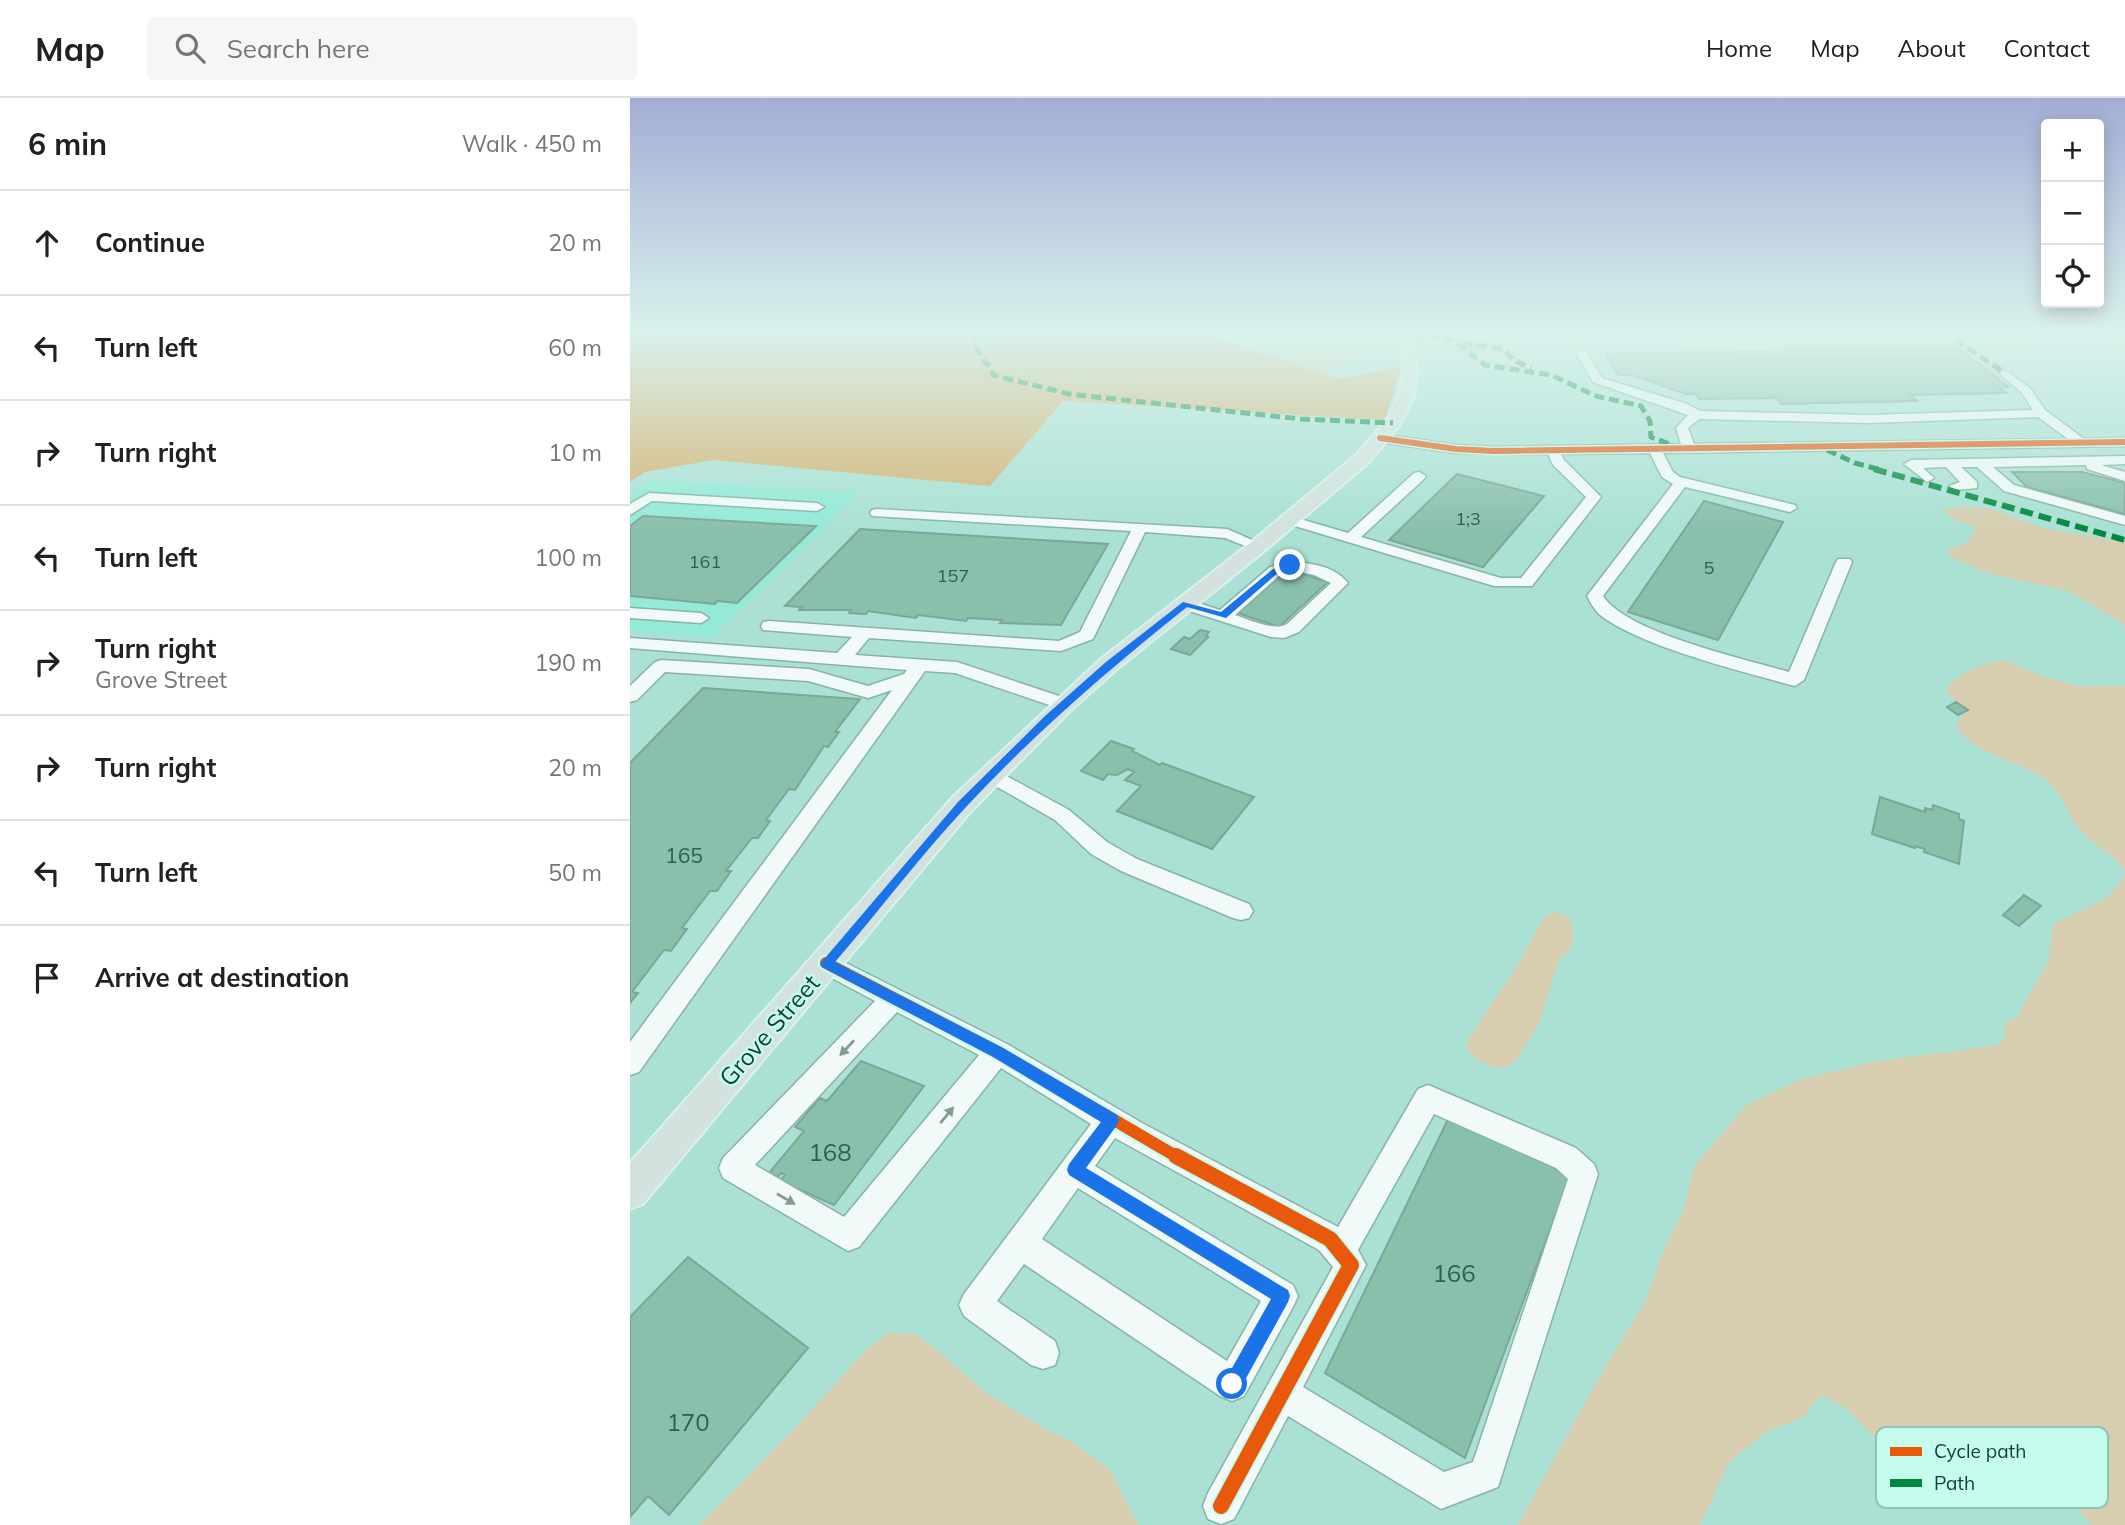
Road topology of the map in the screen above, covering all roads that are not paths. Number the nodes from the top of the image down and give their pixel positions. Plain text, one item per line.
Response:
1 (1405, 399) edge
2 (1656, 399) edge
3 (2031, 399) edge
4 (2041, 412) junction
5 (1698, 415) junction
6 (1380, 439) junction
7 (2080, 442) junction
8 (2125, 442) edge
9 (2059, 443) junction
10 (1689, 448) junction
11 (1655, 449) junction
12 (1553, 450) junction
13 (2125, 460) edge
14 (2082, 461) junction
15 (1949, 463) junction
16 (1980, 463) junction
17 (1419, 476) dead end
18 (2125, 477) edge
19 (1927, 478) dead end
20 (1681, 482) junction
21 (1956, 486) dead end
22 (817, 507) dead end
23 (1790, 508) dead end
24 (630, 511) edge
25 (877, 513) dead end
26 (1290, 520) junction
27 (2125, 521) edge
28 (1140, 527) junction
29 (1351, 538) junction
30 (1258, 546) junction
31 (1844, 562) dead end
32 (1186, 604) junction
33 (630, 613) edge
34 (1223, 616) junction
35 (701, 618) dead end
36 (769, 626) dead end
37 (865, 633) junction
38 (630, 643) edge
39 (842, 659) junction
40 (915, 671) junction
41 (630, 696) edge
42 (1064, 704) junction
43 (992, 775) junction
44 (1241, 911) dead end
45 (826, 964) junction
46 (894, 998) junction
47 (998, 1052) junction
48 (630, 1063) edge
49 (1111, 1120) junction
50 (1075, 1170) junction
51 (630, 1191) edge
52 (1020, 1244) junction
53 (1340, 1252) junction
54 (1043, 1353) dead end
55 (1281, 1392) junction
56 (1221, 1506) dead end

1 - 6 main road, Grove Street
2 - 5 street
3 - 4 street
4 - 5 street
4 - 7 street
5 - 10 street
6 - 12 street
6 - 26 main road, Grove Street
7 - 8 street
7 - 9 street
9 - 10 street
9 - 14 street
10 - 11 street
11 - 12 street
11 - 20 street
12 - 29 street
13 - 14 street
14 - 16 street
14 - 18 street
15 - 16 street
15 - 19 street
15 - 21 street
16 - 27 street
17 - 29 street
20 - 23 street
20 - 31 street
22 - 24 street
25 - 28 street
26 - 29 street
26 - 30 main road, Grove Street
28 - 30 street
28 - 37 street
30 - 32 main road, Grove Street
32 - 34 street
32 - 42 main road, Grove Street
33 - 35 street
34 - 34 street
36 - 37 street
37 - 39 street
38 - 39 street
39 - 40 street
40 - 41 street
40 - 42 street
40 - 48 street
42 - 43 main road, Grove Street
43 - 44 street
43 - 45 main road, Grove Street
45 - 46 street
45 - 51 main road, Grove Street
46 - 47 street
46 -> 47 street
47 - 49 street
49 - 50 street
49 - 53 street
50 - 52 street
50 - 52 street
52 - 54 street
53 - 55 street
53 - 55 street
55 - 56 street

